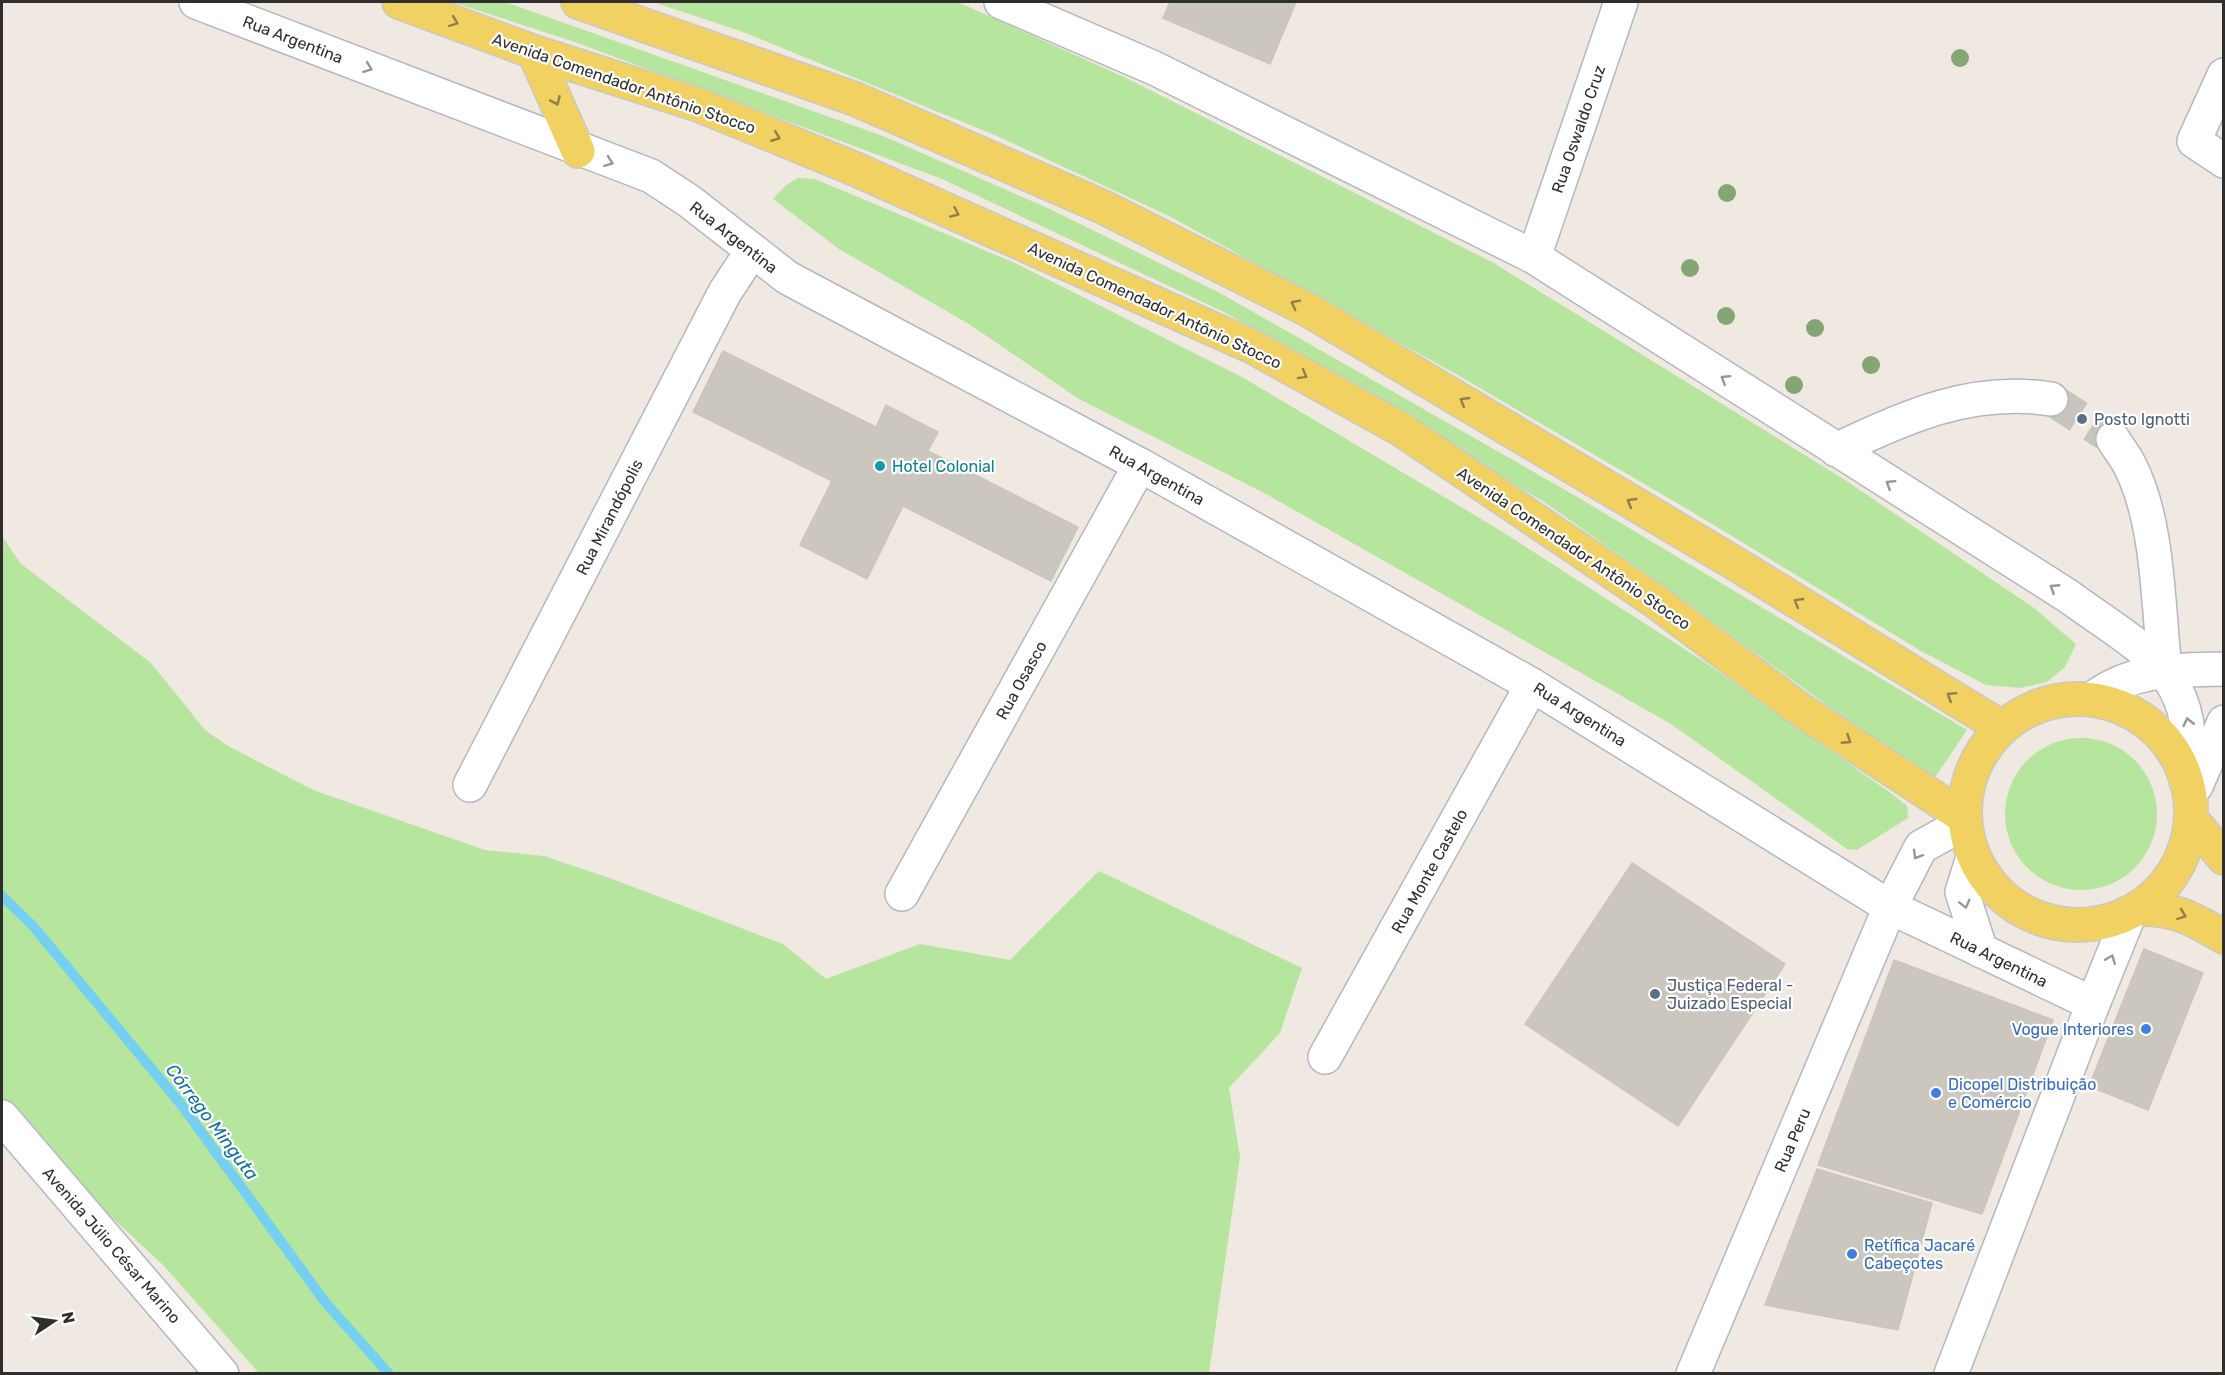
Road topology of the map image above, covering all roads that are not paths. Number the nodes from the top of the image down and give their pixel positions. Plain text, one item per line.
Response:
1 (196, 2) edge
2 (399, 2) edge
3 (578, 2) edge
4 (1001, 2) edge
5 (1621, 2) edge
6 (534, 52) junction
7 (2223, 75) edge
8 (578, 151) junction
9 (2223, 161) edge
10 (752, 251) junction
11 (1534, 256) junction
12 (2051, 399) tunnel mouth
13 (2113, 439) tunnel mouth
14 (1836, 450) junction
15 (1140, 465) junction
16 (2223, 669) edge
17 (2165, 670) junction
18 (1532, 685) junction
19 (2092, 699) junction
20 (2223, 722) edge
21 (2001, 727) junction
22 (470, 785) dead end
23 (2189, 799) junction
24 (1964, 820) junction
25 (1973, 857) junction
26 (2223, 858) edge
27 (902, 894) dead end
28 (1890, 907) junction
29 (2134, 911) junction
30 (2223, 937) edge
31 (1982, 951) junction
32 (2093, 1004) junction
33 (1325, 1057) dead end
34 (2, 1117) edge
35 (222, 1374) edge
36 (1693, 1374) edge
37 (1951, 1374) edge

1 -> 8 street, Rua Argentina
2 -> 6 main road, Avenida Comendador Antônio Stocco
21 -> 3 main road
4 - 11 street
5 - 11 street, Rua Oswaldo Cruz
6 -> 8 main road
6 -> 24 main road, Avenida Comendador Antônio Stocco
7 - 9 street
8 -> 10 street, Rua Argentina
10 - 15 street, Rua Argentina
10 - 22 street, Rua Mirandópolis
14 -> 11 street
12 - 14 street
13 - 17 street
17 -> 14 street
15 - 18 street, Rua Argentina
15 - 27 street, Rua Osasco
16 - 17 street
17 - 19 street
23 -> 17 street
18 - 28 street, Rua Argentina
18 - 33 street, Rua Monte Castelo
19 - 21 main road
19 - 23 main road
20 - 23 street
21 - 24 main road
23 - 26 main road
23 - 29 main road
24 - 25 main road
24 -> 28 street, Rua Peru
25 - 29 main road
25 -> 31 street
28 - 31 street, Rua Argentina
28 - 36 street, Rua Peru
29 -> 30 main road
32 -> 29 street
31 - 32 street, Rua Argentina
32 - 37 street
34 - 35 street, Avenida Júlio César Marino

